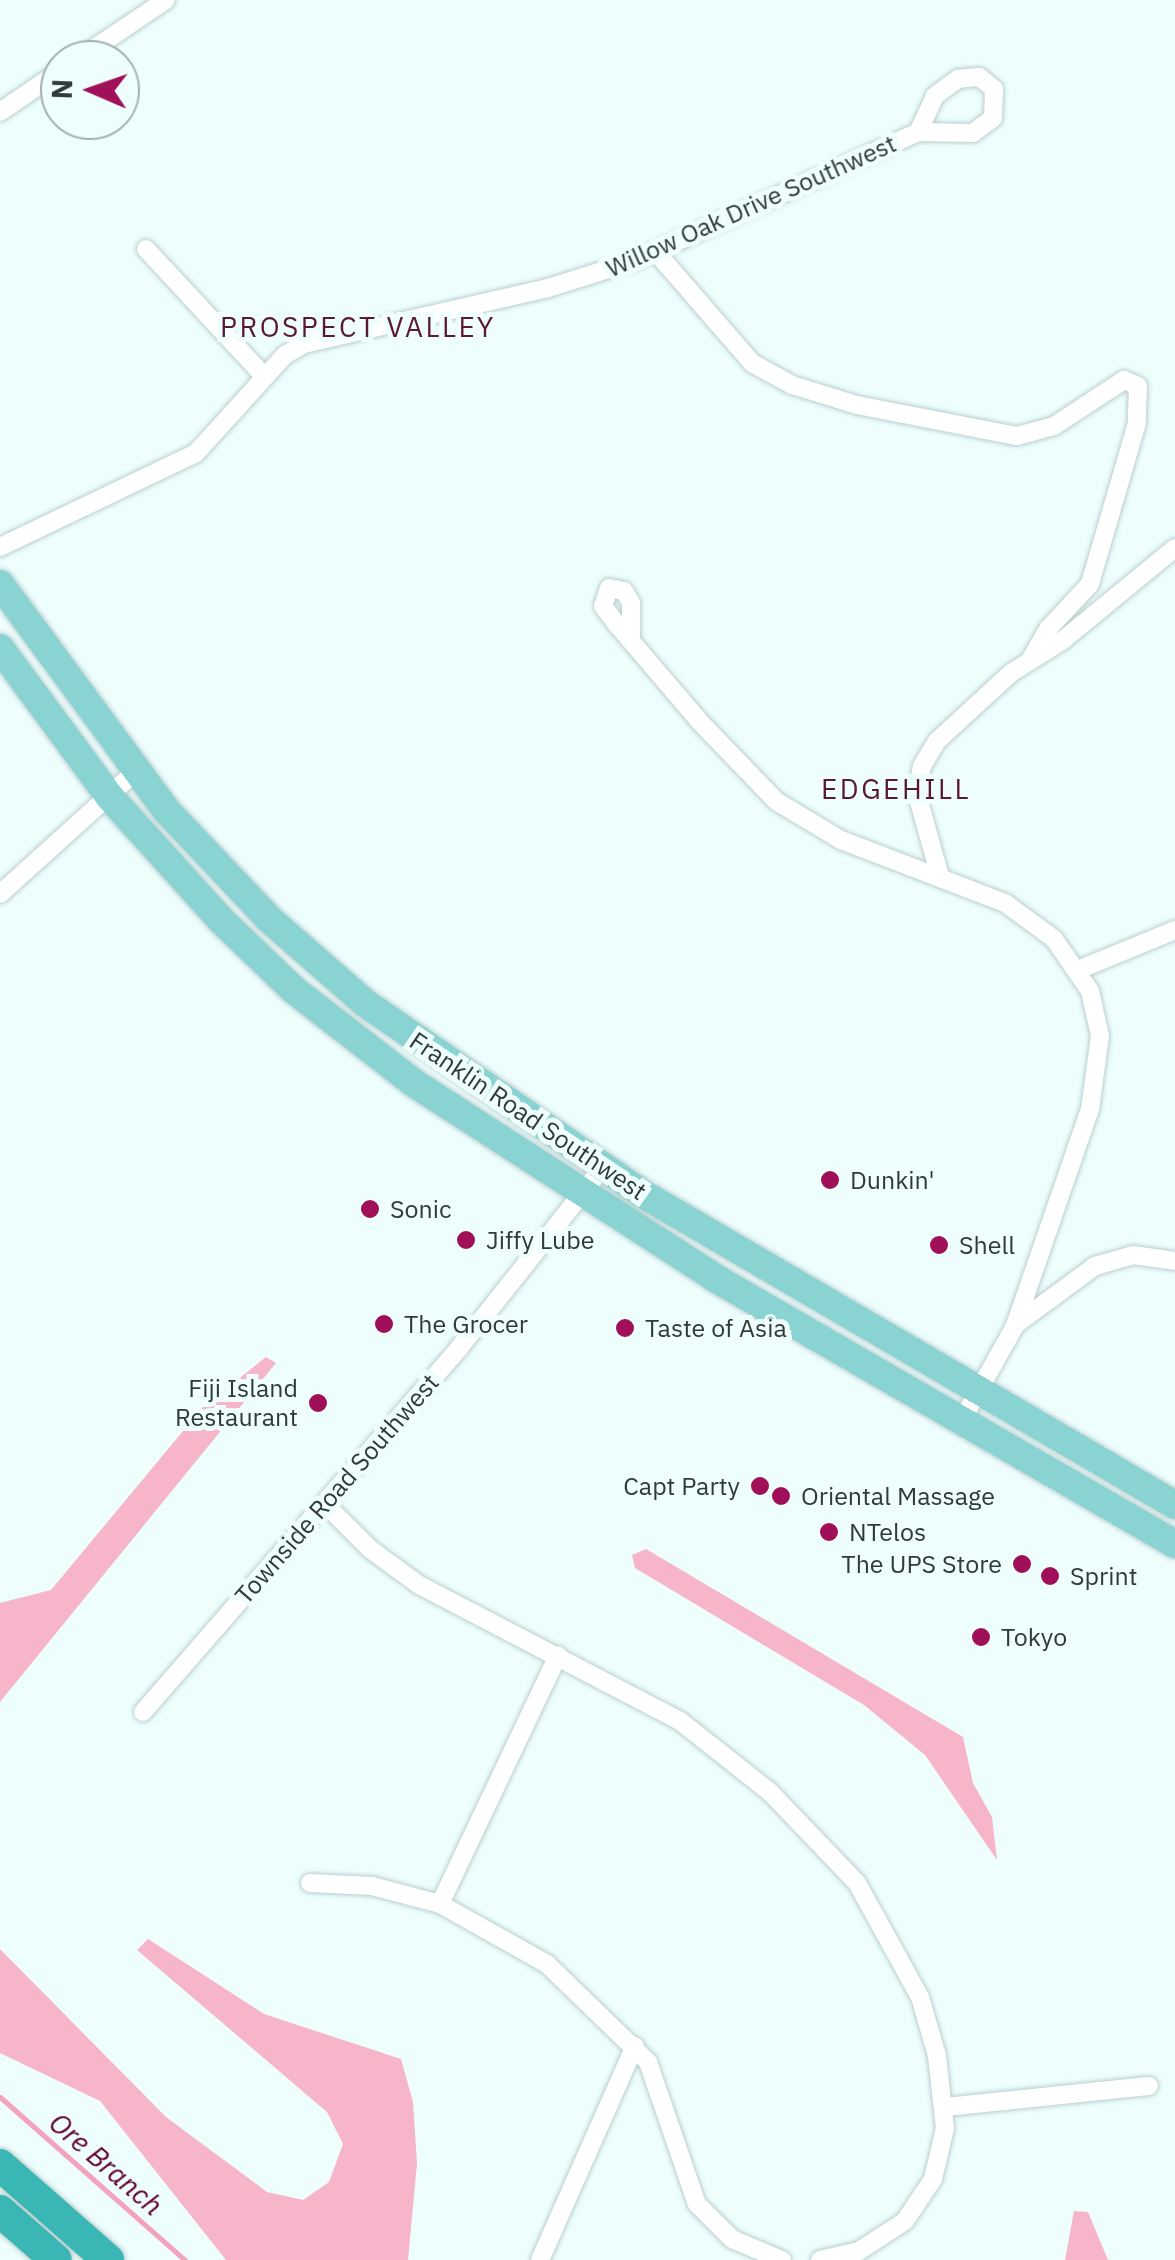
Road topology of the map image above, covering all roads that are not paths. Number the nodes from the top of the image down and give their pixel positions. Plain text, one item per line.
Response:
1 (166, 0) edge
2 (107, 40) edge
3 (40, 85) edge
4 (0, 112) edge
5 (918, 132) junction
6 (146, 249) dead end
7 (656, 252) junction
8 (264, 376) junction
9 (0, 548) edge
10 (1175, 548) edge
11 (0, 584) edge
12 (631, 641) dead end
13 (0, 648) edge
14 (1030, 660) junction
15 (136, 772) junction
16 (109, 796) junction
17 (940, 873) junction
18 (0, 894) edge
19 (1175, 930) edge
20 (1078, 970) junction
21 (602, 1168) junction
22 (582, 1196) junction
23 (1175, 1261) edge
24 (1015, 1326) junction
25 (978, 1393) junction
26 (961, 1422) junction
27 (324, 1503) junction
28 (1175, 1506) edge
29 (1171, 1534) edge
30 (558, 1656) junction
31 (142, 1712) dead end
32 (310, 1884) dead end
33 (440, 1904) junction
34 (635, 2046) junction
35 (1149, 2086) dead end
36 (944, 2107) junction
37 (0, 2165) edge
38 (0, 2210) edge
39 (56, 2260) edge
40 (108, 2260) edge
41 (540, 2260) edge
42 (782, 2260) edge
43 (820, 2260) edge

1 - 2 street
3 - 4 street
5 - 5 street, Willow Oak Drive Southwest
5 - 7 street, Willow Oak Drive Southwest
6 - 8 street
7 - 8 street, Willow Oak Drive Southwest
7 - 14 street
8 - 9 street, Willow Oak Drive Southwest
10 - 14 street
11 - 15 main road, Franklin Road Southwest
12 - 17 street
13 - 16 main road, Franklin Road Southwest
14 - 17 street
15 - 16 street
15 - 21 main road, Franklin Road Southwest
16 - 18 street
16 - 22 main road, Franklin Road Southwest
17 - 20 street
19 - 20 street
20 - 24 street
21 - 22 street, Townside Road Southwest
21 - 25 main road, Franklin Road Southwest
22 - 26 main road, Franklin Road Southwest
22 - 27 street, Townside Road Southwest
23 - 24 street
24 - 25 street
25 - 26 street
25 - 28 main road, Franklin Road Southwest
26 - 29 main road, Franklin Road Southwest
27 - 30 street
27 - 31 street, Townside Road Southwest
30 - 33 street
30 - 36 street
32 - 33 street
33 - 34 street
34 - 41 street
34 - 42 street
35 - 36 street
36 - 43 street
37 - 40 highway
38 - 39 highway

